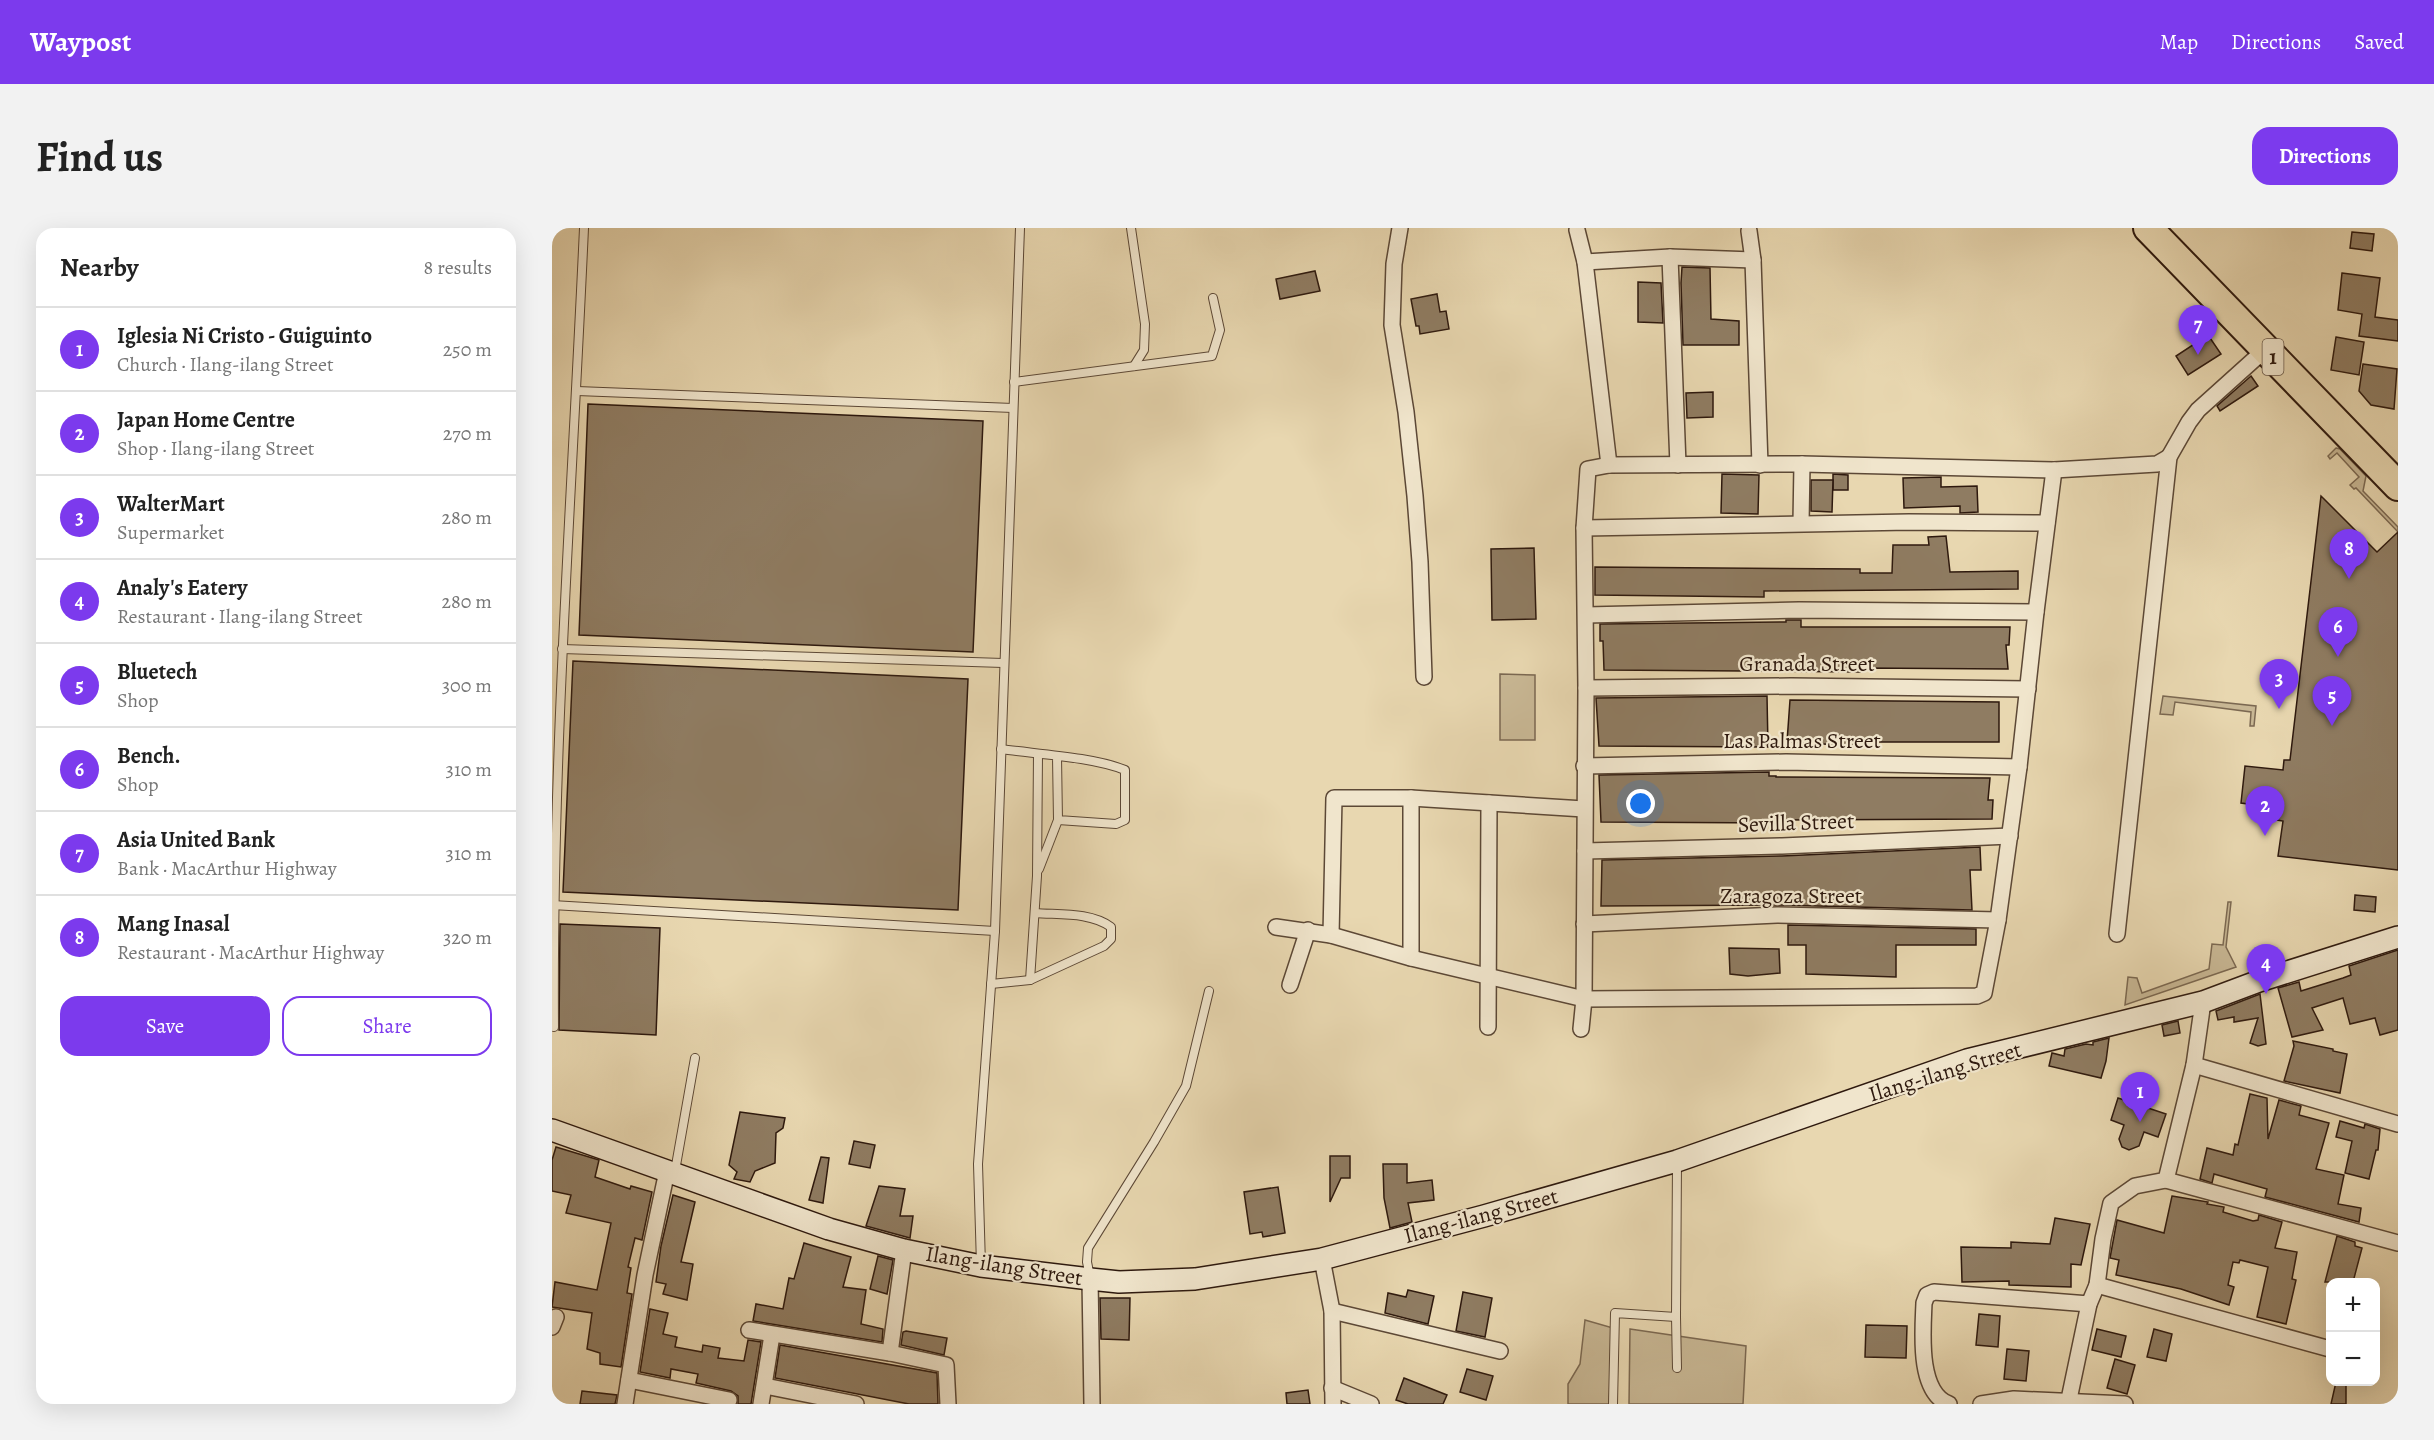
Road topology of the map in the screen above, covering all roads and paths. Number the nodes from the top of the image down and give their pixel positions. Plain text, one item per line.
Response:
1 (584, 228) edge
2 (1020, 228) edge
3 (1131, 228) edge
4 (1400, 228) edge
5 (2148, 228) edge
6 (2170, 228) edge
7 (1577, 230) dead end
8 (1749, 231) dead end
9 (1670, 257) junction
10 (1753, 260) junction
11 (1585, 262) junction
12 (1213, 298) dead end
13 (2271, 345) junction
14 (1134, 366) junction
15 (1014, 382) junction
16 (577, 391) junction
17 (1014, 408) junction
18 (2169, 458) junction
19 (1802, 464) junction
20 (2398, 464) edge
21 (1609, 465) junction
22 (1678, 465) junction
23 (1760, 465) junction
24 (2054, 470) junction
25 (2398, 486) edge
26 (2047, 523) junction
27 (1801, 524) junction
28 (1584, 528) junction
29 (2036, 612) junction
30 (1586, 615) junction
31 (562, 649) junction
32 (1004, 663) junction
33 (1424, 677) dead end
34 (1586, 688) junction
35 (2028, 689) junction
36 (1001, 749) junction
37 (1038, 754) junction
38 (1058, 757) junction
39 (1584, 766) junction
40 (2019, 767) junction
41 (1411, 798) junction
42 (1489, 803) junction
43 (1584, 809) junction
44 (1058, 820) junction
45 (2010, 836) junction
46 (1585, 851) junction
47 (1037, 876) junction
48 (552, 905) edge
49 (1035, 913) junction
50 (1998, 920) junction
51 (1584, 924) junction
52 (1276, 927) dead end
53 (1308, 930) junction
54 (995, 931) junction
55 (2116, 934) dead end
56 (1331, 935) junction
57 (2398, 937) edge
58 (1411, 958) junction
59 (1488, 977) junction
60 (1030, 980) junction
61 (991, 984) junction
62 (1290, 984) dead end
63 (1209, 991) dead end
64 (1584, 999) junction
65 (2204, 1002) junction
66 (1488, 1026) dead end
67 (554, 1027) dead end
68 (1581, 1029) dead end
69 (695, 1058) dead end
70 (2194, 1065) junction
71 (2398, 1124) edge
72 (552, 1130) edge
73 (1677, 1161) junction
74 (671, 1173) junction
75 (2166, 1180) junction
76 (2398, 1243) edge
77 (904, 1250) junction
78 (1322, 1259) junction
79 (981, 1266) junction
80 (1090, 1279) junction
81 (2097, 1285) junction
82 (2090, 1304) junction
83 (1332, 1311) junction
84 (1676, 1317) junction
85 (749, 1330) dead end
86 (772, 1335) junction
87 (2326, 1348) edge
88 (1500, 1351) dead end
89 (890, 1353) junction
90 (1677, 1368) dead end
91 (629, 1380) junction
92 (765, 1386) junction
93 (1332, 1388) junction
94 (729, 1400) dead end
95 (2069, 1402) edge
96 (625, 1404) edge
97 (761, 1404) edge
98 (856, 1404) edge
99 (948, 1404) edge
100 (1092, 1404) edge
101 (1333, 1404) edge
102 (1371, 1404) edge
103 (1613, 1404) edge
104 (1949, 1404) edge
105 (1981, 1404) edge
106 (2126, 1404) edge

1 - 16 lane
2 - 15 lane
3 - 14 lane
4 - 33 street
5 - 13 highway, 1
6 - 13 highway, 1
7 - 11 street
8 - 10 street
9 - 10 street
9 - 11 street
9 - 22 street
10 - 23 street
11 - 21 street
12 - 14 lane
13 - 18 street
13 - 20 highway, 1
13 - 25 highway, 1
14 - 15 lane
15 - 17 lane
16 - 17 lane
16 - 31 lane
17 - 32 lane
18 - 24 street
18 - 55 street
19 - 23 street
19 - 24 street
19 - 27 street
21 - 22 street
21 - 28 street
22 - 23 street
24 - 26 street
26 - 27 street
26 - 29 street
27 - 28 street
28 - 30 street
29 - 30 street
29 - 35 street
30 - 34 street
31 - 32 lane
31 - 48 lane
32 - 36 lane
34 - 35 street, Granada Street
34 - 39 street
35 - 40 street
36 - 37 lane
36 - 54 lane
37 - 38 lane
37 - 47 lane
38 - 44 lane
38 - 44 lane
39 - 40 street, Las Palmas Street
39 - 43 street
40 - 45 street
41 - 42 street
41 - 56 street
41 - 58 street
42 - 43 street
42 - 59 street
43 - 46 street
44 - 47 lane
45 - 46 street, Sevilla Street
45 - 50 street
46 - 51 street
47 - 49 lane
48 - 54 lane
48 - 67 lane
49 - 60 lane
49 - 60 lane
50 - 51 street, Zaragoza Street
50 - 64 street
51 - 64 street
52 - 53 street
53 - 56 street
53 - 62 street
54 - 61 lane
56 - 58 street
57 - 65 street, Ilang-ilang Street
58 - 59 street
59 - 64 street
59 - 66 street
60 - 61 lane
61 - 79 lane
63 - 80 lane
64 - 68 street
65 - 70 street
65 - 73 street, Ilang-ilang Street
69 - 74 lane
70 - 71 street
70 - 75 street
72 - 74 street, Ilang-ilang Street
73 - 78 street, Ilang-ilang Street
73 - 84 lane
74 - 77 street, Ilang-ilang Street
74 - 91 street
75 - 76 street
75 - 81 street
77 - 79 street, Ilang-ilang Street
77 - 89 street
78 - 80 street, Ilang-ilang Street
78 - 83 street
79 - 80 street, Ilang-ilang Street
80 - 100 street
81 - 82 street
81 - 87 street
82 - 95 street
82 - 104 street
83 - 88 street
83 - 93 street
84 - 90 lane
84 - 103 lane
85 - 86 street
86 - 89 street
86 - 92 street
89 - 99 street
91 - 94 street
91 - 96 street
92 - 97 street
92 - 98 street
93 - 101 street
93 - 102 street
95 - 105 street
95 - 106 street

